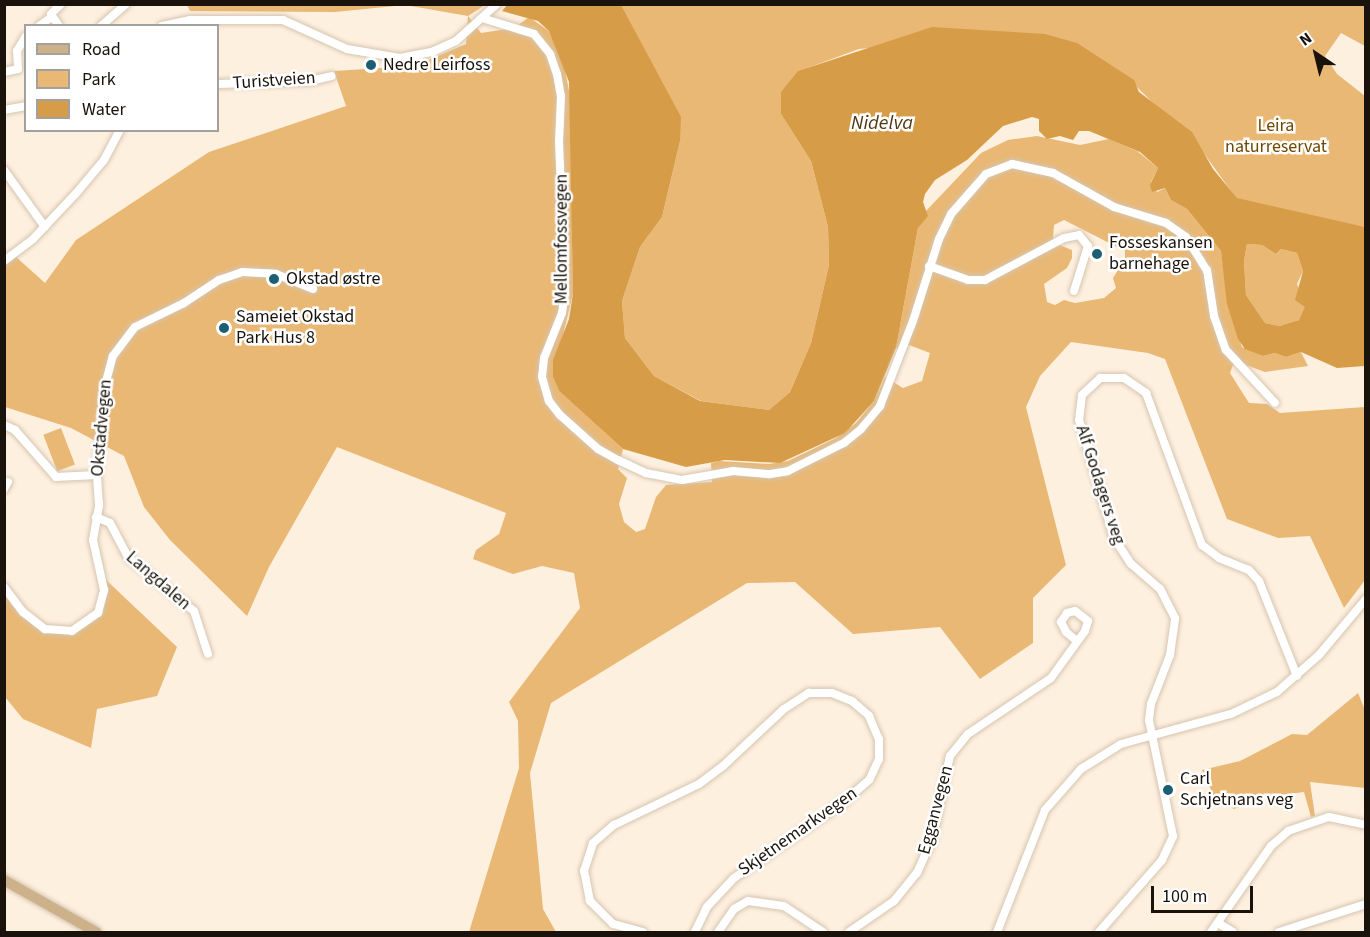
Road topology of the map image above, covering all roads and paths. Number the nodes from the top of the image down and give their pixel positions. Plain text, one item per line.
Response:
1 (61, 4) edge
2 (126, 4) edge
3 (496, 5) edge
4 (52, 17) junction
5 (485, 19) junction
6 (42, 24) edge
7 (57, 24) edge
8 (103, 24) edge
9 (171, 24) edge
10 (24, 39) edge
11 (22, 67) edge
12 (4, 72) edge
13 (331, 76) dead end
14 (219, 84) edge
15 (24, 106) edge
16 (4, 110) edge
17 (119, 132) edge
18 (4, 170) edge
19 (45, 226) junction
20 (4, 261) edge
21 (929, 266) junction
22 (312, 289) dead end
23 (1074, 291) dead end
24 (1275, 403) dead end
25 (4, 425) edge
26 (97, 475) junction
27 (96, 517) junction
28 (4, 587) edge
29 (1365, 599) edge
30 (1077, 641) dead end
31 (208, 654) dead end
32 (1297, 676) junction
33 (1152, 734) junction
34 (1365, 825) edge
35 (4, 880) edge
36 (1365, 904) edge
37 (1218, 923) junction
38 (96, 933) edge
39 (643, 933) edge
40 (695, 933) edge
41 (718, 933) edge
42 (823, 933) edge
43 (849, 933) edge
44 (997, 933) edge
45 (1099, 933) edge
46 (1211, 933) edge
47 (1233, 933) edge
48 (1279, 933) edge

1 - 4 street
2 - 8 street
3 - 5 street
4 - 6 street
4 - 7 street
5 - 9 street
5 - 21 street, Mellomfossvegen
10 - 11 street
11 - 12 street
13 - 14 street, Turistveien
15 - 16 street
17 - 19 street
18 - 19 street
19 - 20 street
21 - 23 street
21 - 24 street, Mellomfossvegen
22 - 26 street, Okstadvegen
25 - 26 street
26 - 27 street, Okstadvegen
27 - 28 street, Okstadvegen
27 - 31 street, Langdalen
29 - 32 street
30 - 43 street, Egganvegen
32 - 33 street
32 - 33 street, Alf Godagers veg
33 - 44 street
33 - 45 street, Alf Godagers veg
34 - 37 street
35 - 38 main road
36 - 48 street
37 - 46 street
37 - 47 street
39 - 40 street, Skjetnemarkvegen
41 - 42 street

